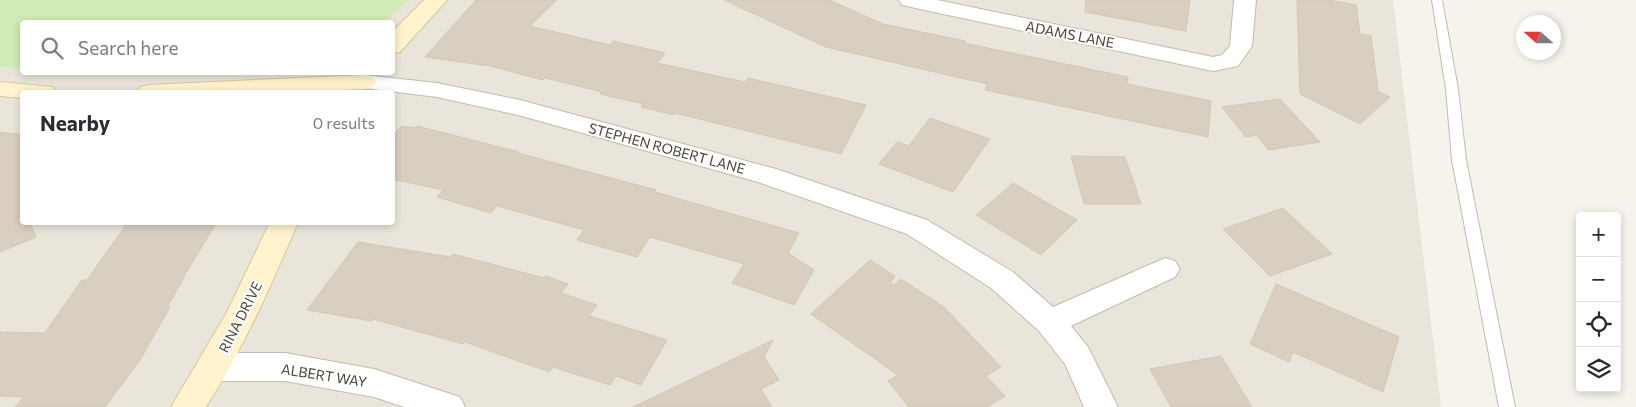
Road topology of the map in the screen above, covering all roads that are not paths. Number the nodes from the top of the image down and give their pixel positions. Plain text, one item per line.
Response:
1 (436, 0) edge
2 (910, 0) edge
3 (1245, 0) edge
4 (1438, 0) edge
5 (395, 43) edge
6 (364, 82) edge
7 (0, 89) edge
8 (20, 90) edge
9 (192, 90) edge
10 (283, 225) edge
11 (1165, 270) dead end
12 (1050, 322) junction
13 (214, 367) junction
14 (439, 404) edge
15 (188, 407) edge
16 (1101, 407) edge
17 (1508, 407) edge

1 - 5 street
2 - 3 street, ADAMS LANE
4 - 17 lane
6 - 9 street, STEPHEN ROBERT LANE
6 - 12 street, STEPHEN ROBERT LANE
7 - 8 street
10 - 13 street, RINA DRIVE
11 - 12 street
12 - 16 street, STEPHEN ROBERT LANE
13 - 14 street, ALBERT WAY
13 - 15 street, RINA DRIVE

